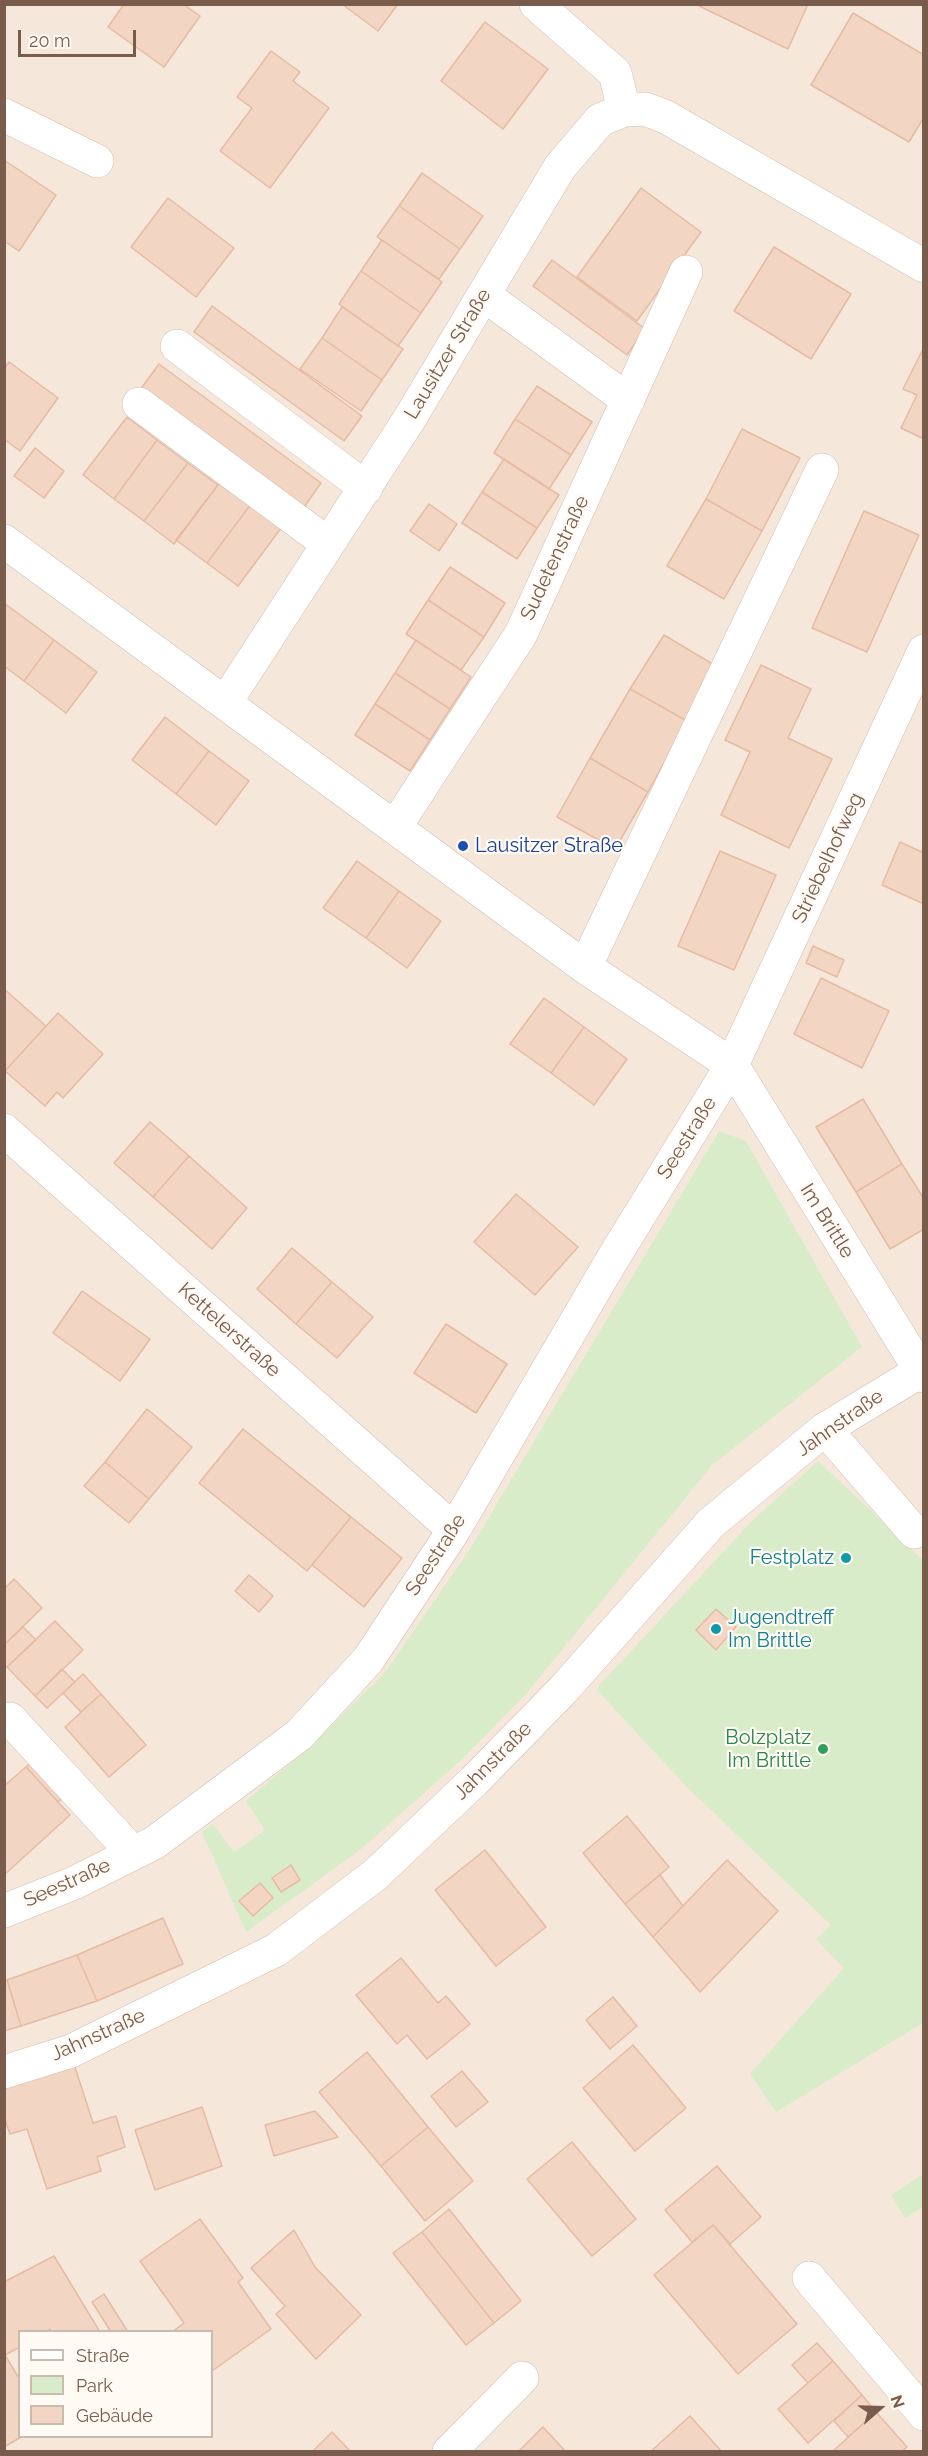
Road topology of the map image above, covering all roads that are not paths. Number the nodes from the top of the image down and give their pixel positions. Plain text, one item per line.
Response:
1 (536, 4) edge
2 (624, 110) junction
3 (4, 115) edge
4 (97, 161) dead end
5 (924, 267) edge
6 (686, 272) dead end
7 (484, 295) junction
8 (177, 346) dead end
9 (628, 400) junction
10 (139, 404) dead end
11 (822, 470) dead end
12 (366, 488) junction
13 (4, 541) edge
14 (327, 543) junction
15 (924, 651) edge
16 (225, 703) junction
17 (395, 827) junction
18 (585, 967) junction
19 (732, 1065) junction
20 (4, 1130) edge
21 (922, 1372) edge
22 (825, 1429) junction
23 (454, 1530) junction
24 (914, 1532) dead end
25 (10, 1719) dead end
26 (133, 1853) junction
27 (4, 1911) edge
28 (4, 2072) edge
29 (809, 2278) dead end
30 (522, 2378) dead end
31 (924, 2414) edge
32 (449, 2451) edge

1 - 2 street
2 - 5 street
2 - 7 street, Lausitzer Straße
3 - 4 street
6 - 9 street, Sudetenstraße
7 - 9 street
7 - 12 street, Lausitzer Straße
8 - 12 street
9 - 17 street, Sudetenstraße
10 - 14 street
11 - 18 street
12 - 14 street, Lausitzer Straße
13 - 16 street
14 - 16 street, Lausitzer Straße
15 - 19 street, Striebelhofweg
16 - 17 street
17 - 18 street
18 - 19 street
19 - 21 street, Im Brittle
19 - 23 street, Seestraße
20 - 23 street, Kettelerstraße
21 - 22 street, Jahnstraße
22 - 24 street
22 - 28 street, Jahnstraße
23 - 26 street, Seestraße
25 - 26 street
26 - 27 street, Seestraße
29 - 31 street
30 - 32 street

